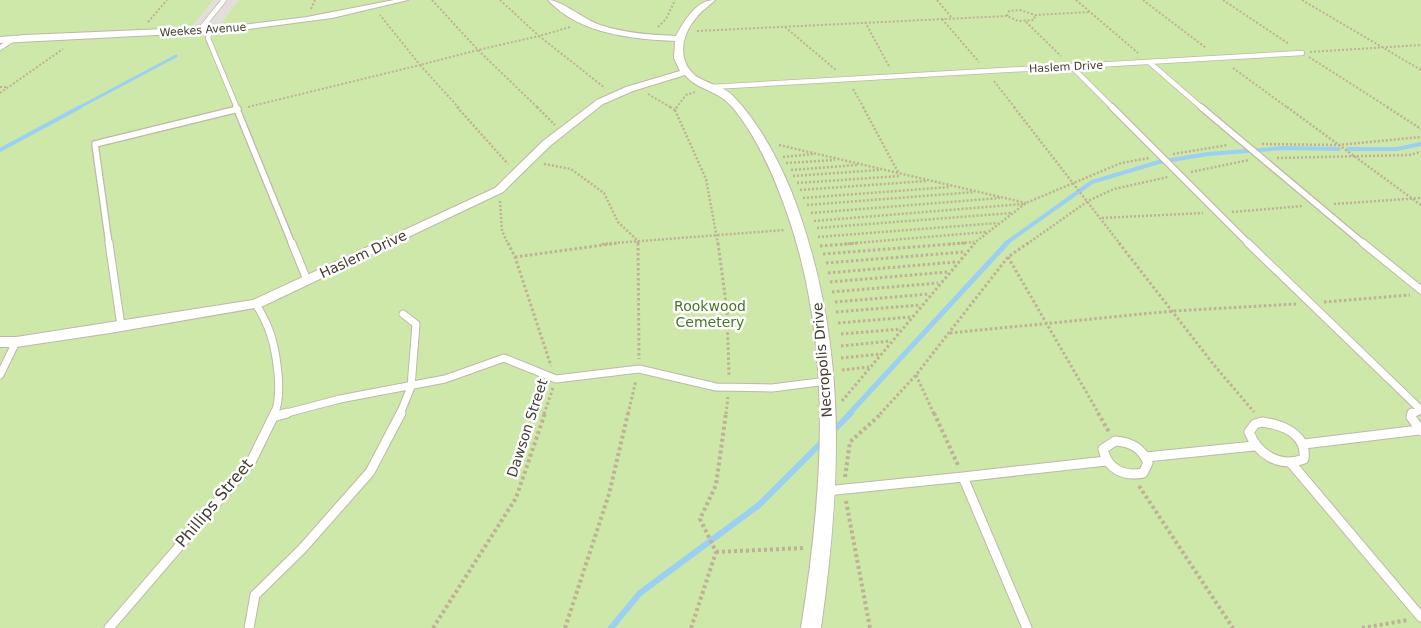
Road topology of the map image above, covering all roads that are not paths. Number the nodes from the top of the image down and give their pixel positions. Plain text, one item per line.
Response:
1 (224, 0) edge
2 (404, 0) edge
3 (552, 0) edge
4 (711, 0) edge
5 (199, 31) junction
6 (210, 31) junction
7 (680, 36) junction
8 (15, 38) junction
9 (0, 40) edge
10 (0, 48) edge
11 (1302, 53) road end
12 (1149, 62) junction
13 (1071, 66) junction
14 (686, 72) junction
15 (711, 87) junction
16 (238, 109) junction
17 (307, 280) junction
18 (1421, 290) edge
19 (256, 304) junction
20 (402, 314) dead end
21 (121, 326) junction
22 (0, 342) edge
23 (16, 342) junction
24 (0, 375) edge
25 (827, 381) junction
26 (411, 387) junction
27 (1421, 410) edge
28 (273, 417) junction
29 (1420, 430) edge
30 (1304, 444) junction
31 (1254, 446) junction
32 (1146, 457) junction
33 (1106, 461) junction
34 (1291, 463) junction
35 (963, 477) junction
36 (835, 490) junction
37 (1421, 617) edge
38 (108, 628) edge
39 (249, 628) edge
40 (812, 628) edge
41 (1026, 628) edge

1 - 5 lane
2 - 6 street, Weekes Avenue
3 - 7 street
4 - 7 street
5 - 6 street, Weekes Avenue
5 - 8 street, Weekes Avenue
6 - 16 lane
7 - 14 street
8 - 9 street, Weekes Avenue
8 - 10 lane
11 - 12 lane, Haslem Drive
12 - 13 lane, Haslem Drive
12 - 18 lane
13 - 15 lane, Haslem Drive
13 - 27 lane
14 - 15 street, Necropolis Drive
14 - 17 street, Haslem Drive
15 - 25 street, Necropolis Drive
16 - 17 lane
16 - 21 lane
17 - 19 street, Haslem Drive
19 - 21 street, Haslem Drive
19 - 28 lane, Phillips Street
20 - 26 lane
21 - 23 street, Haslem Drive
22 - 23 street, Haslem Drive
23 - 24 lane
25 - 26 lane
25 - 36 street, Necropolis Drive
26 - 28 lane
26 - 39 lane
27 - 29 lane
28 - 38 lane, Phillips Street
29 - 30 lane
30 - 31 lane
30 - 34 lane
31 - 32 lane
31 - 34 lane
32 - 33 lane
32 - 33 lane
33 - 35 lane
34 - 37 lane
35 - 36 lane
35 - 41 lane
36 - 40 street, Necropolis Drive

